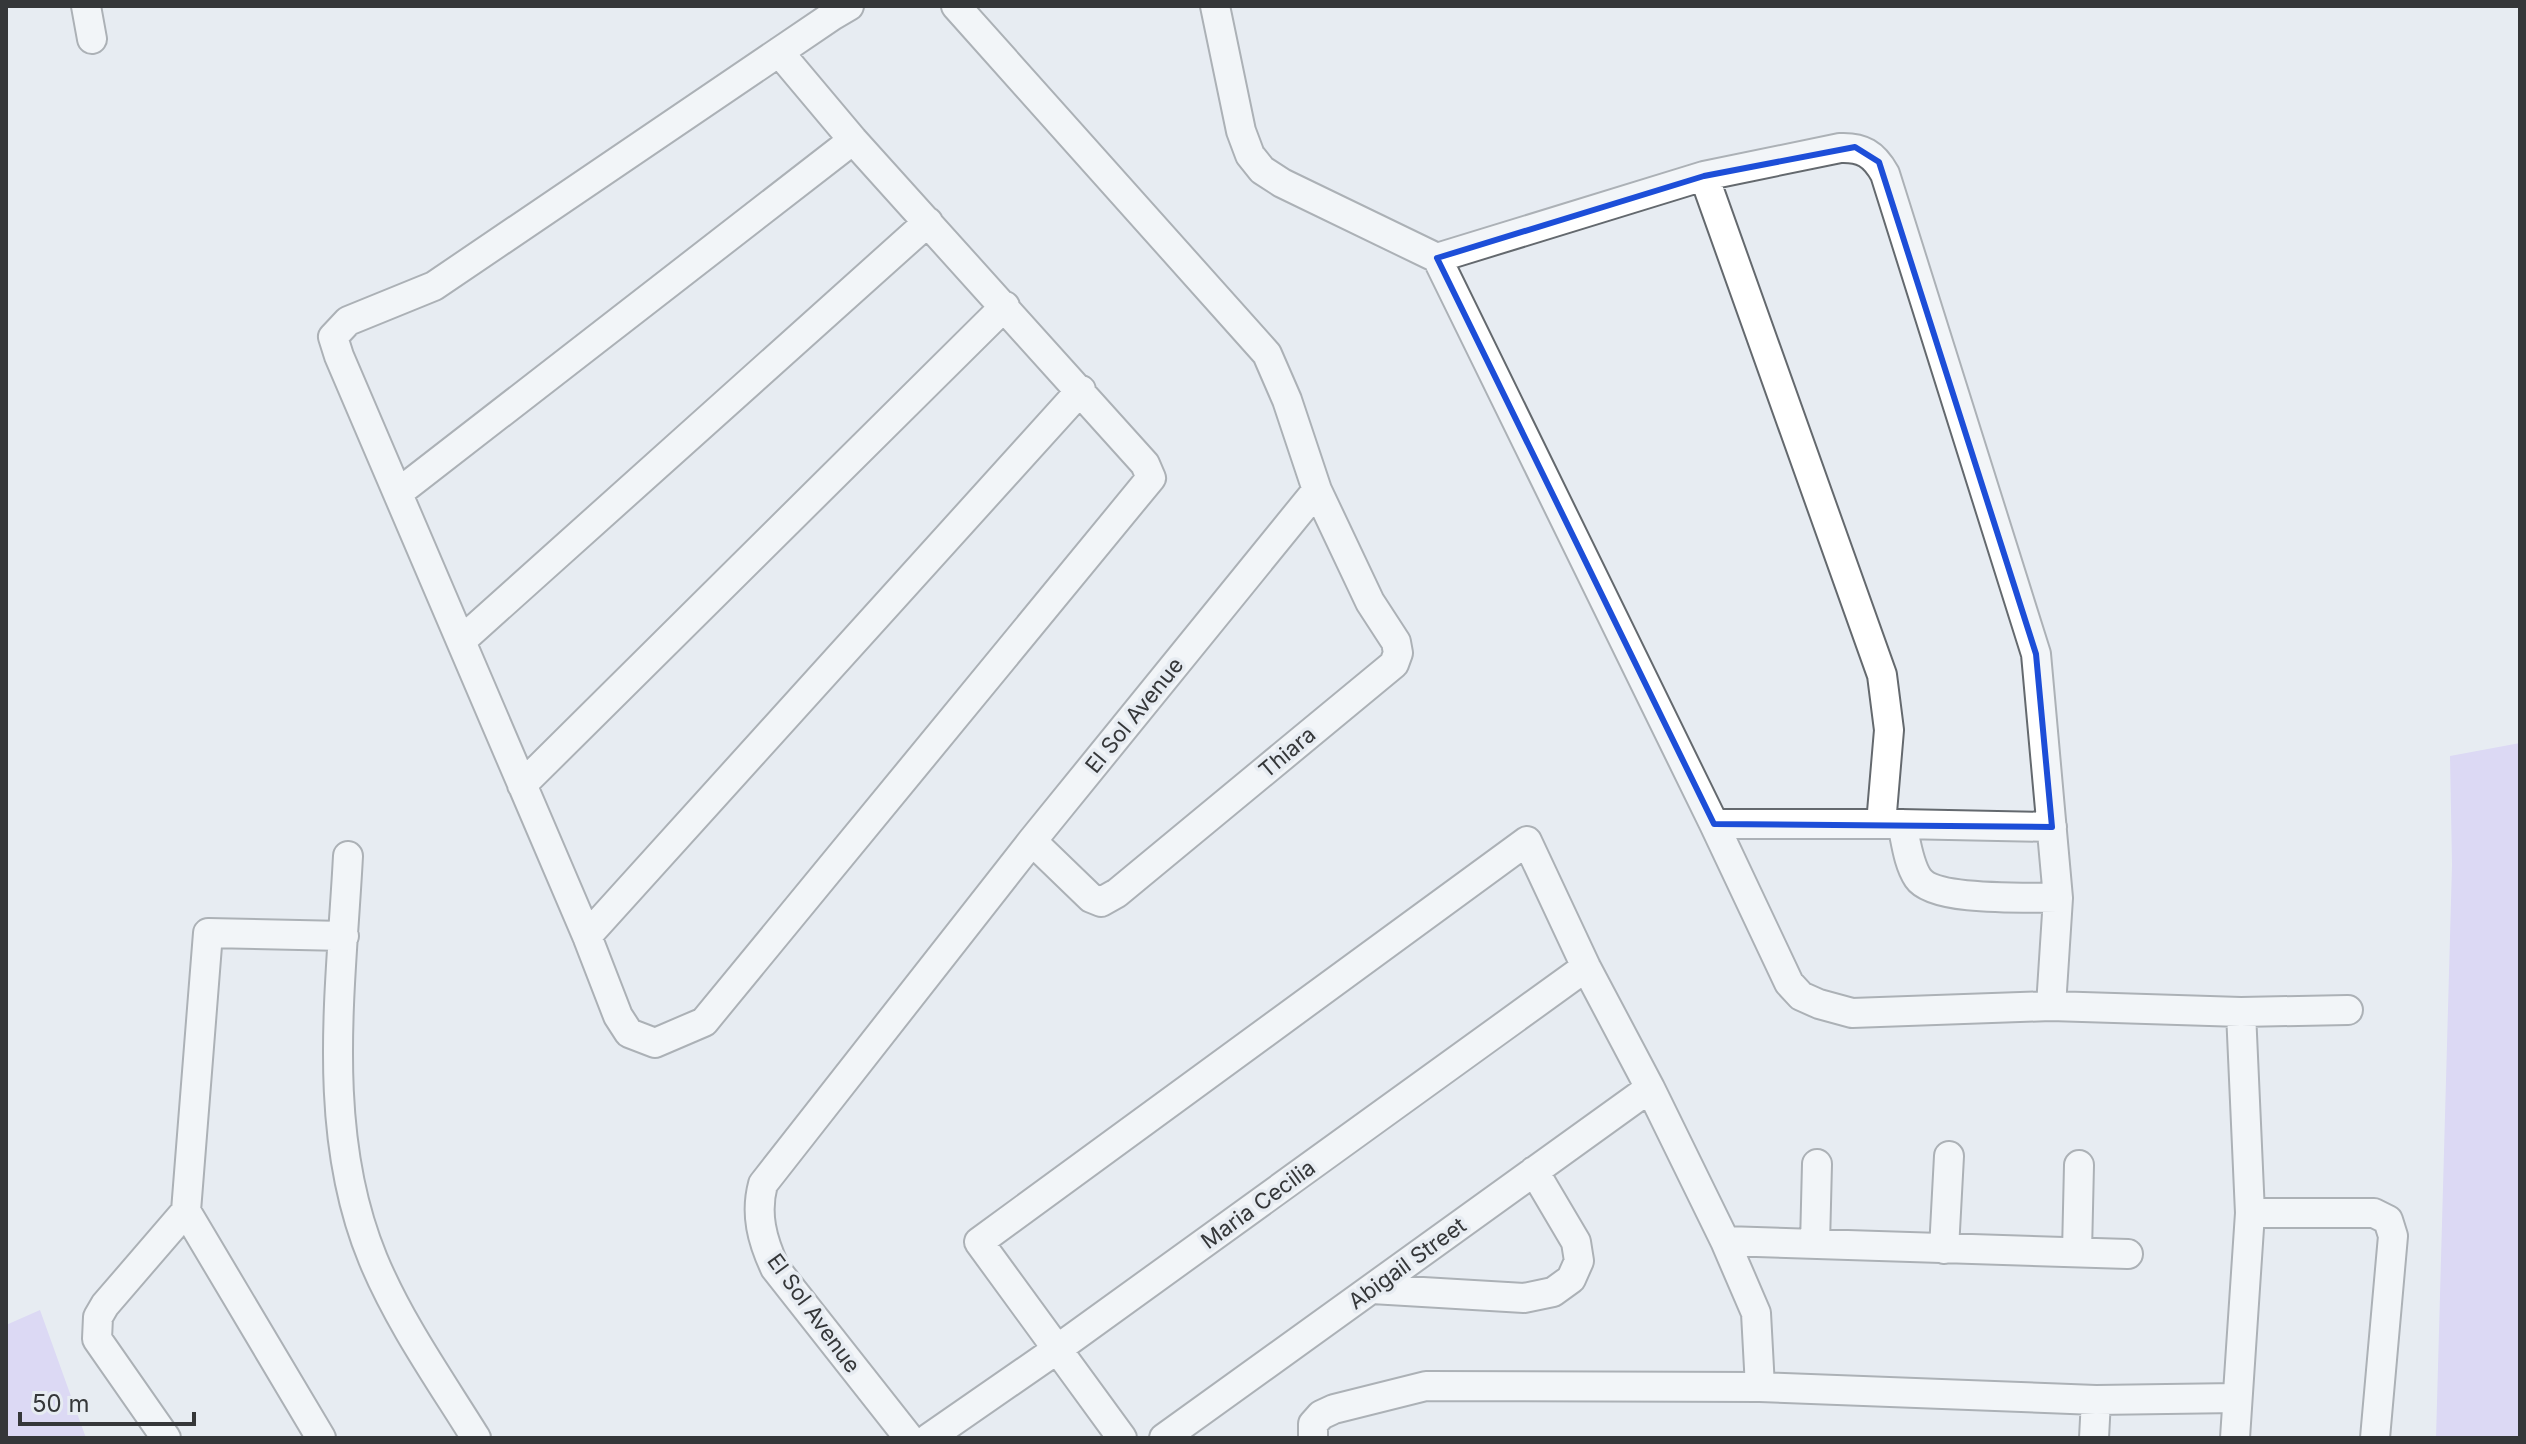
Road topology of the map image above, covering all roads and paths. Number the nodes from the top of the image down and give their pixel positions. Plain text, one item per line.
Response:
1 (86, 6) edge
2 (849, 6) edge
3 (956, 6) edge
4 (1215, 6) edge
5 (92, 39) dead end
6 (779, 52) junction
7 (853, 140) junction
8 (1704, 176) junction
9 (928, 222) junction
10 (1437, 258) junction
11 (1005, 306) junction
12 (1081, 390) junction
13 (1317, 490) junction
14 (398, 493) junction
15 (461, 641) junction
16 (522, 785) junction
17 (1714, 824) junction
18 (1892, 824) junction
19 (2052, 827) junction
20 (1032, 841) junction
21 (348, 856) dead end
22 (2058, 898) junction
23 (344, 936) junction
24 (587, 936) junction
25 (1586, 967) junction
26 (2051, 1006) junction
27 (2348, 1010) dead end
28 (2241, 1012) junction
29 (1650, 1088) junction
30 (1949, 1156) dead end
31 (1817, 1164) dead end
32 (2079, 1165) dead end
33 (1534, 1171) junction
34 (186, 1211) junction
35 (2250, 1213) junction
36 (1725, 1241) junction
37 (1815, 1244) junction
38 (1944, 1249) junction
39 (2077, 1252) junction
40 (2128, 1254) dead end
41 (1372, 1289) junction
42 (1056, 1350) junction
43 (1760, 1387) junction
44 (2237, 1398) junction
45 (2096, 1400) junction
46 (166, 1438) edge
47 (321, 1438) edge
48 (476, 1438) edge
49 (909, 1438) edge
50 (929, 1438) edge
51 (1122, 1438) edge
52 (1164, 1438) edge
53 (1313, 1438) edge
54 (2094, 1438) edge
55 (2235, 1438) edge
56 (2375, 1438) edge

1 - 5 street
2 - 6 street
3 - 13 street
4 - 10 street
6 - 7 street
6 - 14 street
7 - 9 street
7 - 14 street
8 - 10 street
8 - 18 street
8 - 19 street
9 - 11 street
9 - 15 street
10 - 17 street
11 - 12 street
11 - 16 street
12 - 24 street
12 - 24 street
13 - 20 street, El Sol Avenue
13 - 20 street, Thiara
14 - 15 street
15 - 16 street
16 - 24 street
17 - 18 street
17 - 26 street
18 - 19 street
18 - 22 street
19 - 22 street
20 - 49 street, El Sol Avenue
21 - 23 street
22 - 26 street
23 - 34 street
23 - 48 street
25 - 29 street
25 - 42 street, Maria Cecilia
25 - 42 street
26 - 28 street
27 - 28 street
28 - 35 street
29 - 33 street, Abigail Street
29 - 36 street
30 - 38 street
31 - 37 street
32 - 39 street
33 - 41 street, Abigail Street
33 - 41 street
34 - 46 street
34 - 47 street
35 - 44 street
35 - 56 street
36 - 37 street
36 - 43 street
37 - 38 street
38 - 39 street
39 - 40 street
41 - 52 street, Abigail Street
42 - 50 street, Maria Cecilia
42 - 51 street
43 - 45 street
43 - 53 street
44 - 45 street
44 - 55 street
45 - 54 street

